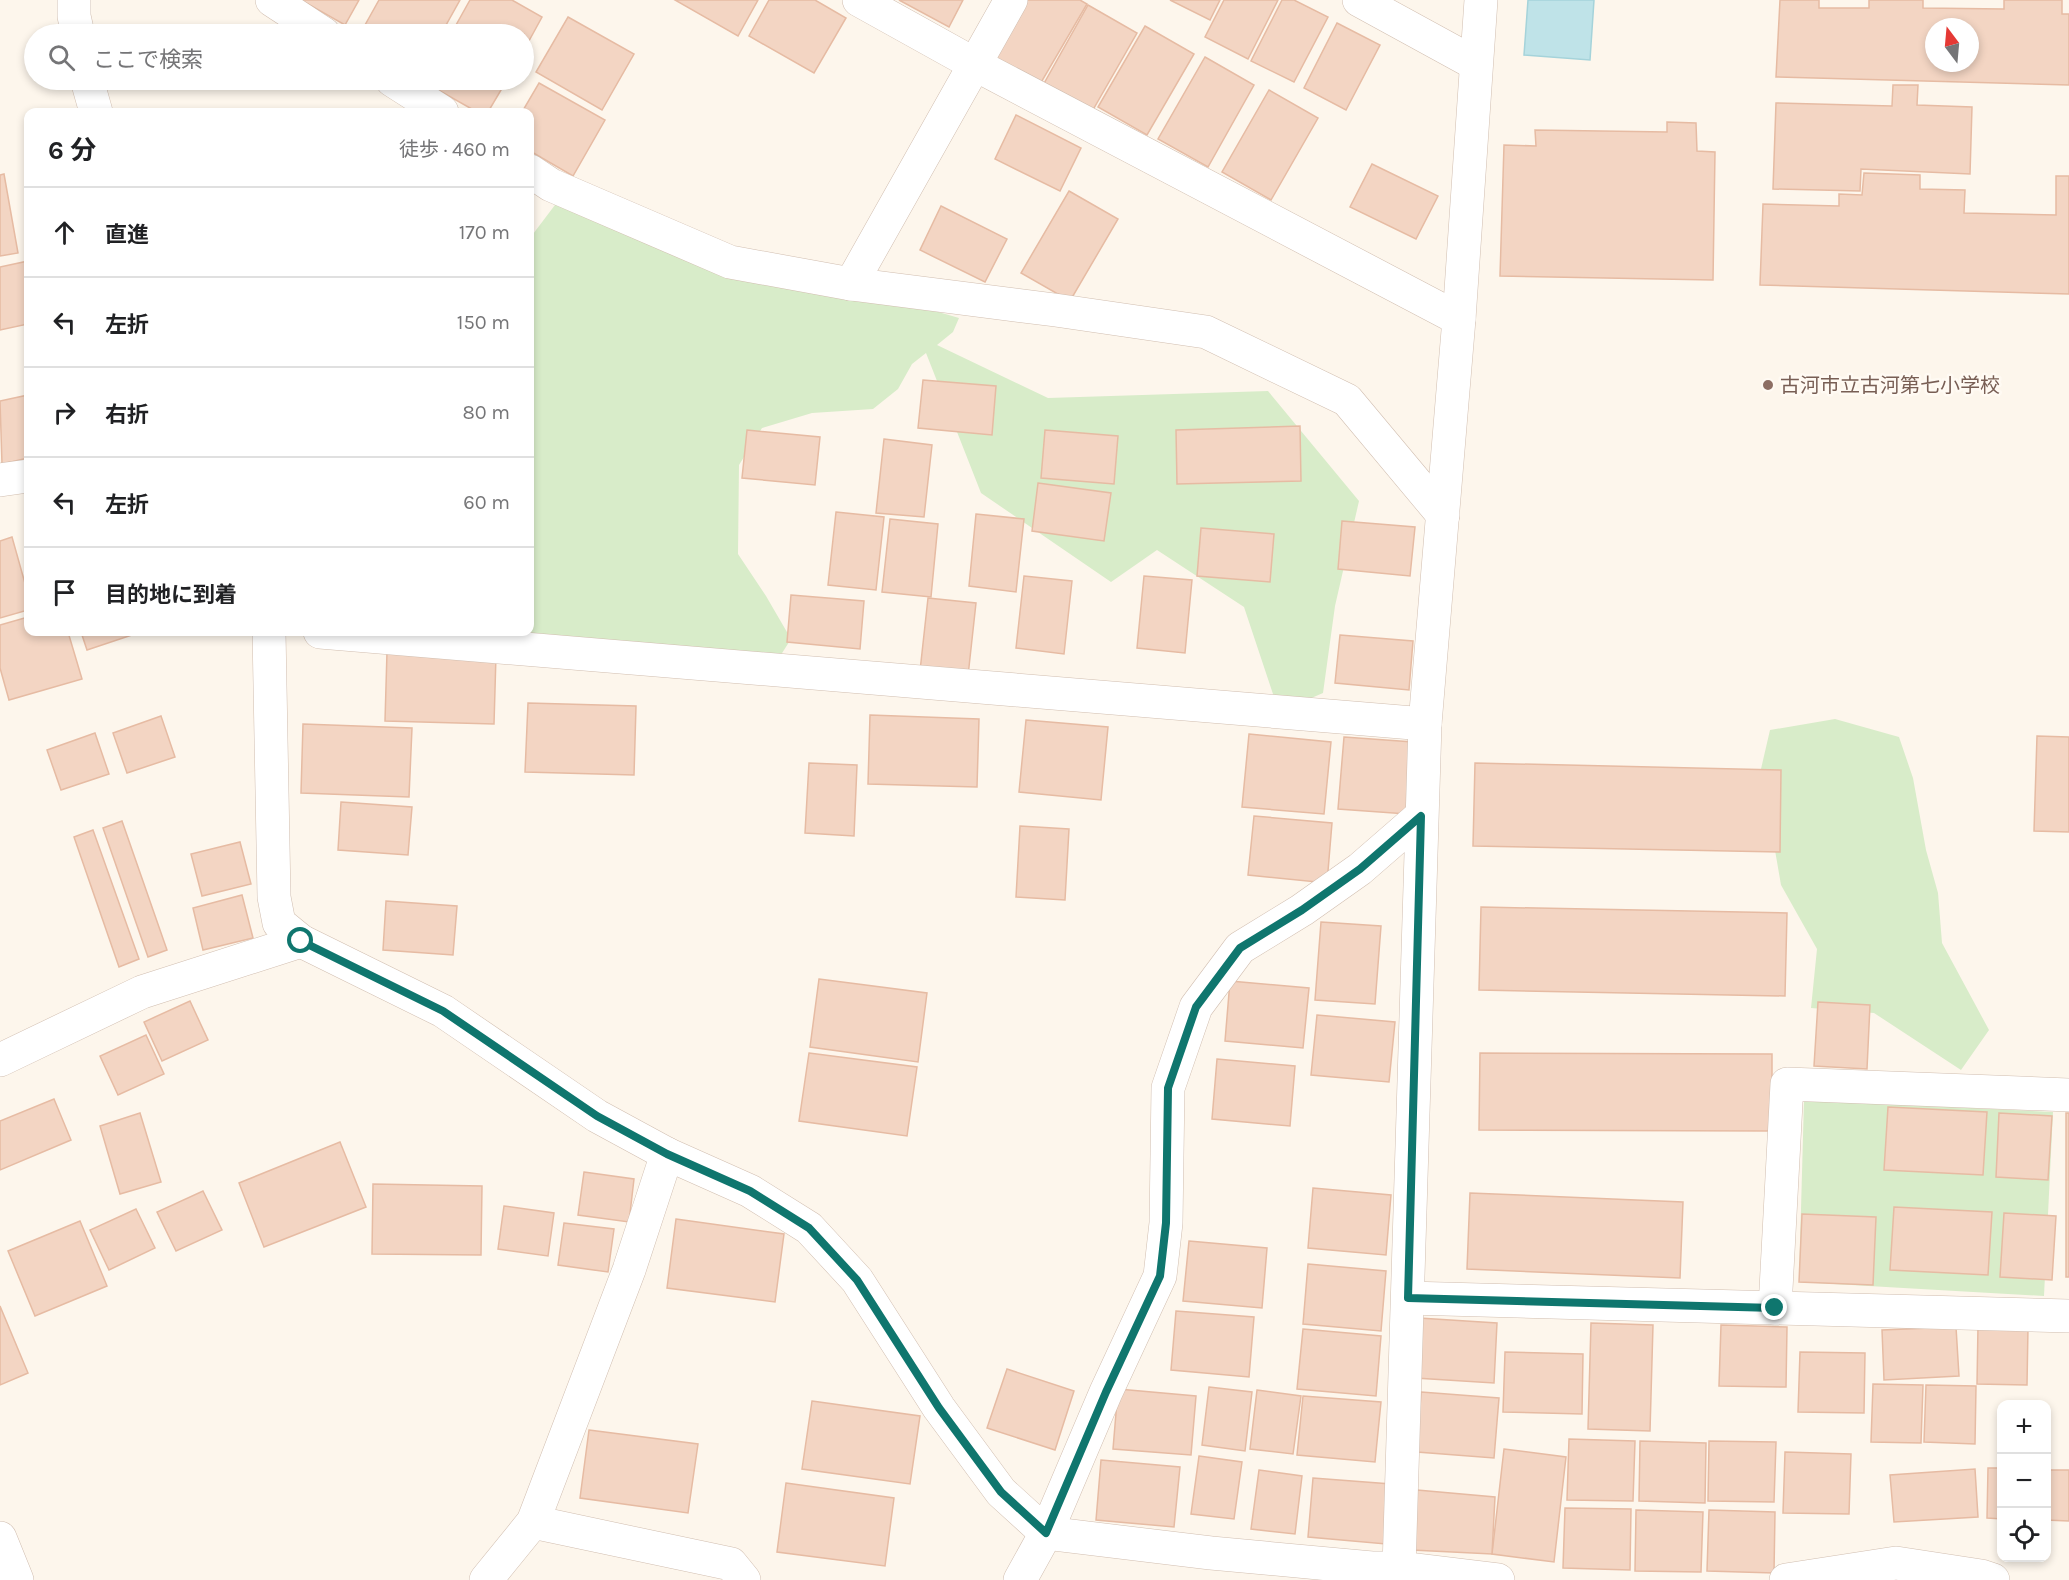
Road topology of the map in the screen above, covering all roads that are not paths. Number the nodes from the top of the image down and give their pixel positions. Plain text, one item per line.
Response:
1 (272, 0) edge
2 (859, 0) edge
3 (1011, 0) edge
4 (1359, 0) edge
5 (1481, 0) edge
6 (309, 24) edge
7 (1476, 64) junction
8 (976, 65) junction
9 (90, 90) edge
10 (408, 90) edge
11 (95, 108) edge
12 (436, 108) edge
13 (534, 173) edge
14 (851, 284) junction
15 (1459, 319) junction
16 (24, 477) edge
17 (0, 480) edge
18 (1443, 514) junction
19 (269, 636) edge
20 (368, 636) edge
21 (1425, 724) junction
22 (1421, 816) junction
23 (301, 941) junction
24 (0, 1060) edge
25 (2069, 1095) edge
26 (667, 1154) junction
27 (1408, 1298) junction
28 (1775, 1308) junction
29 (2069, 1316) edge
30 (533, 1521) junction
31 (1046, 1533) junction
32 (0, 1538) edge
33 (1399, 1568) junction
34 (17, 1580) edge
35 (486, 1580) edge
36 (744, 1580) edge
37 (1020, 1580) edge
38 (1498, 1580) edge
39 (1786, 1580) edge
40 (1993, 1580) edge

1 - 6 street
2 - 8 street
3 - 8 street
4 - 7 street
5 - 7 street
7 - 15 street
8 - 14 street
8 - 15 street
9 - 11 street
10 - 12 street
13 - 14 street
14 - 18 street
15 - 18 street
16 - 17 street
18 - 21 street
19 - 23 street
20 - 21 street
21 - 22 street
22 - 27 street
22 - 31 street
23 - 24 street
23 - 26 street
25 - 28 street
26 - 30 street
26 - 31 street
27 - 28 street
27 - 33 street
28 - 29 street
30 - 35 street
30 - 36 street
31 - 33 street
31 - 37 street
32 - 34 street
33 - 38 street
39 - 40 street

